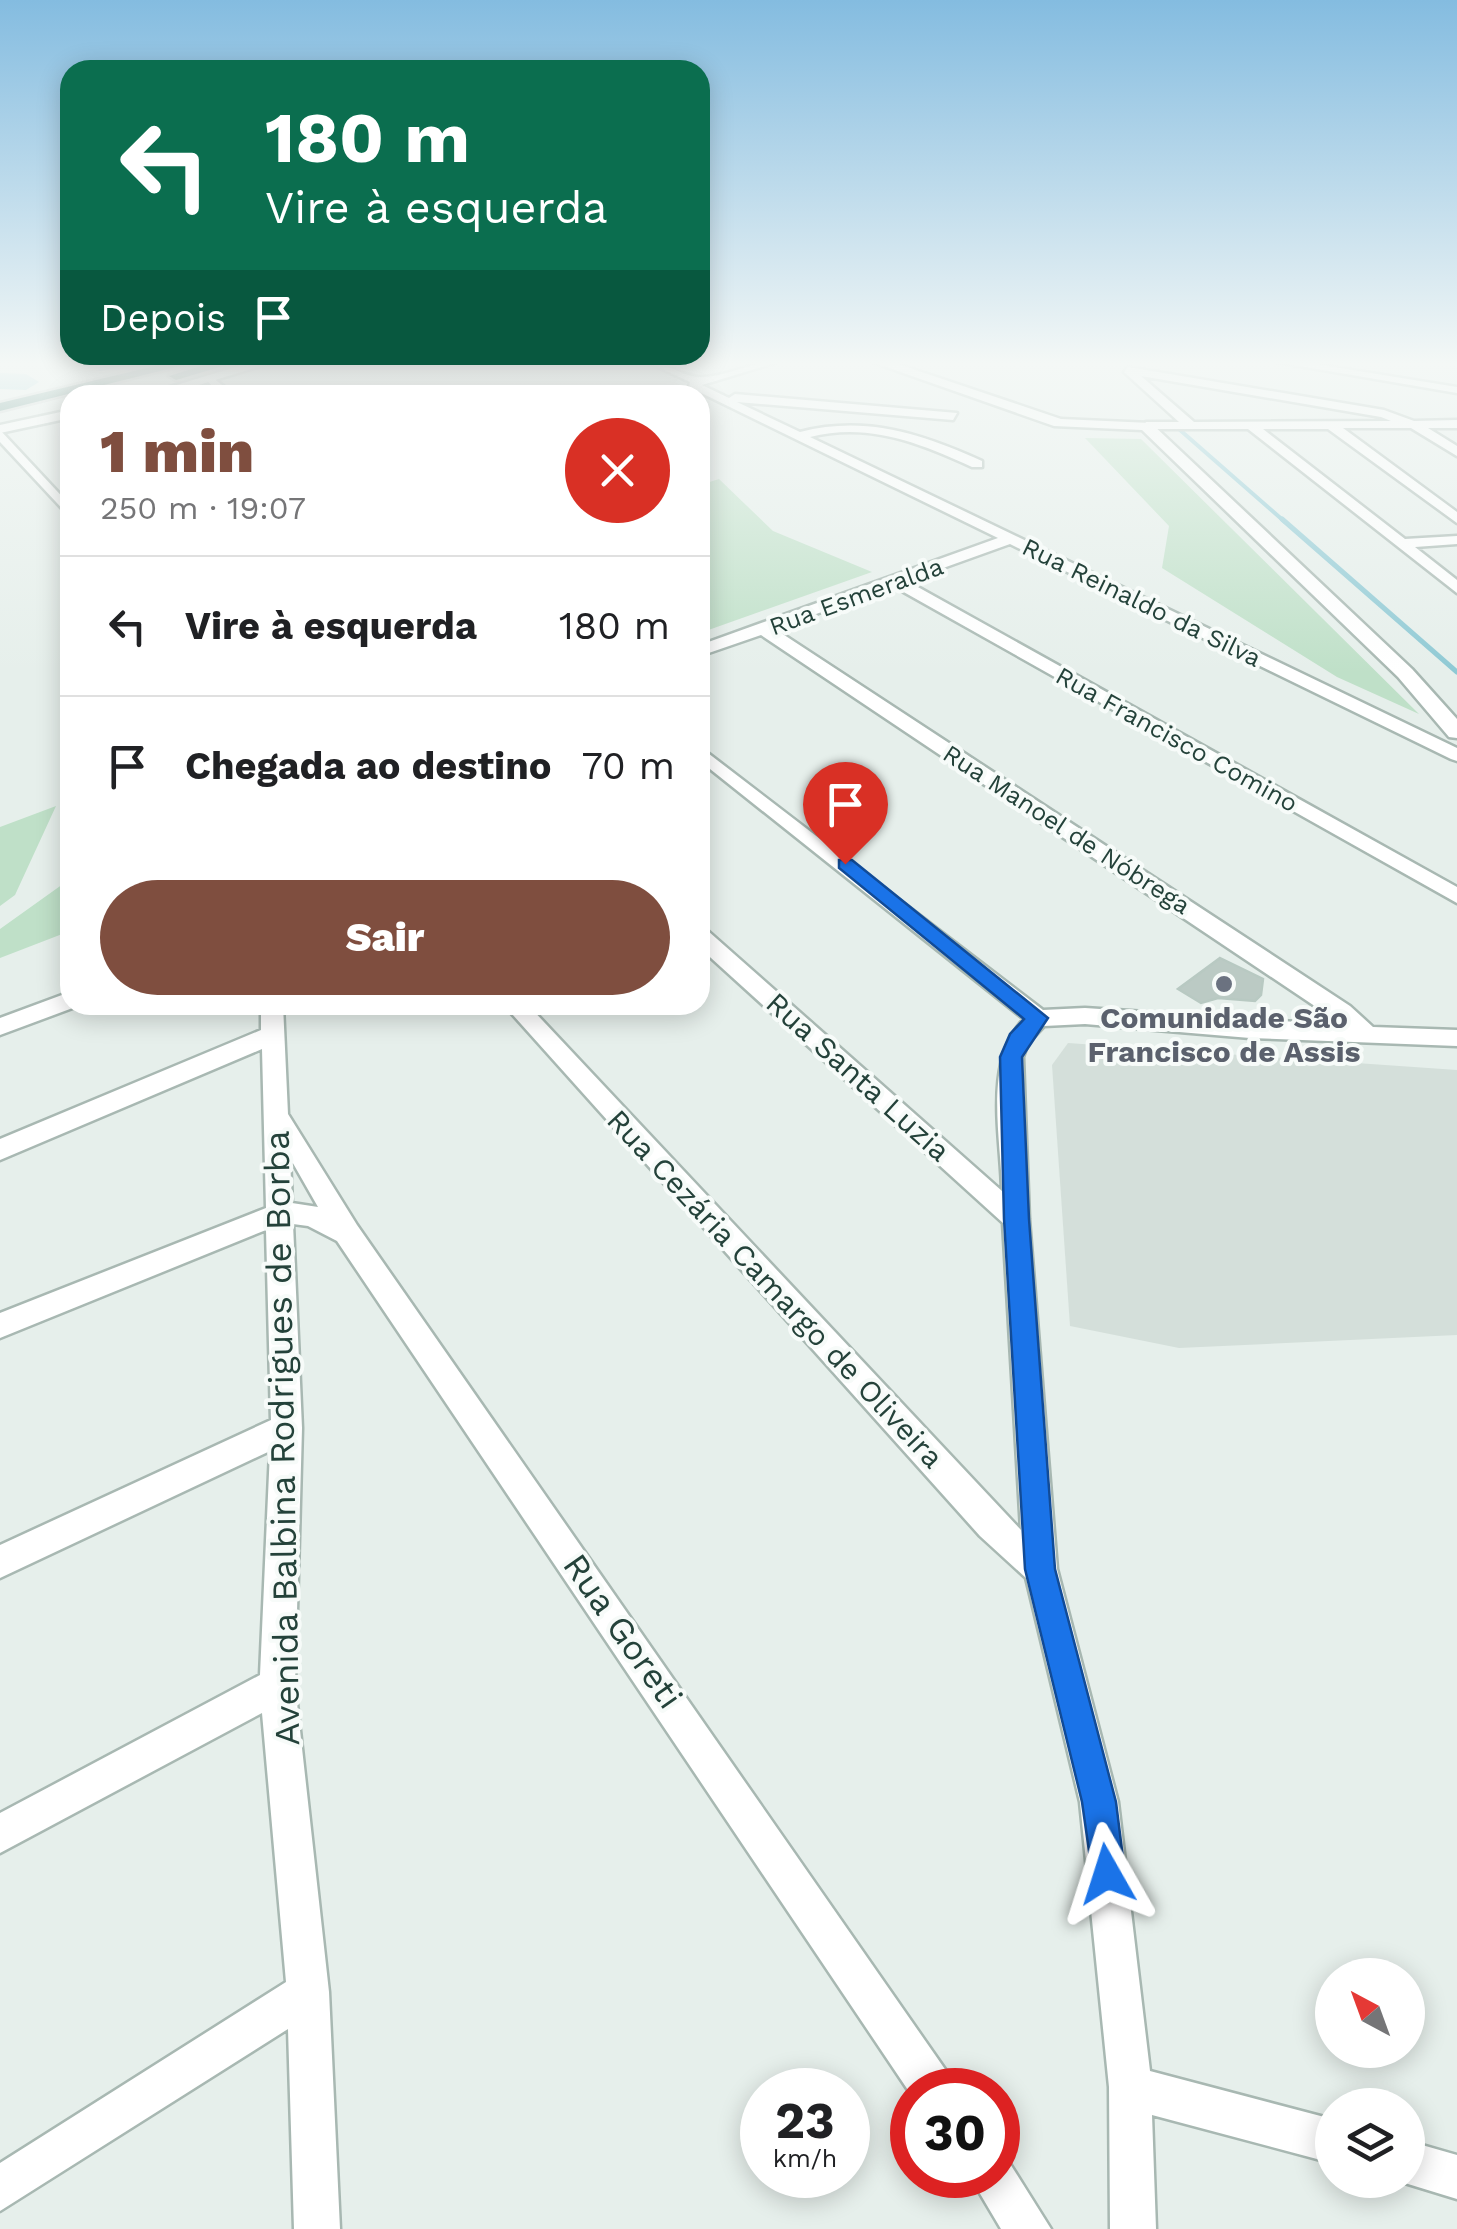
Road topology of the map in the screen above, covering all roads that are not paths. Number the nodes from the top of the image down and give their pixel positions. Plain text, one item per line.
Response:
1 (29, 465) edge
2 (860, 465) edge
3 (1187, 465) edge
4 (1301, 465) edge
5 (1384, 465) edge
6 (60, 479) edge
7 (44, 482) junction
8 (60, 501) edge
9 (1457, 519) edge
10 (1012, 538) junction
11 (1457, 540) edge
12 (1402, 544) junction
13 (898, 582) junction
14 (1457, 588) edge
15 (764, 629) junction
16 (710, 648) edge
17 (1404, 673) junction
18 (1457, 710) edge
19 (1399, 729) junction
20 (1457, 738) edge
21 (1457, 753) edge
22 (710, 760) edge
23 (1457, 896) edge
24 (710, 945) edge
25 (60, 1004) edge
26 (524, 1015) edge
27 (1038, 1018) junction
28 (273, 1019) edge
29 (0, 1027) edge
30 (1367, 1034) junction
31 (1457, 1038) edge
32 (278, 1114) junction
33 (0, 1150) edge
34 (282, 1212) junction
35 (1016, 1219) junction
36 (347, 1233) junction
37 (0, 1326) edge
38 (286, 1428) junction
39 (0, 1562) edge
40 (1040, 1569) junction
41 (277, 1684) junction
42 (0, 1834) edge
43 (308, 1992) junction
44 (919, 2068) edge
45 (1130, 2087) junction
46 (1315, 2137) edge
47 (1425, 2168) edge
48 (1457, 2177) edge
49 (0, 2189) edge
50 (1007, 2198) edge
51 (318, 2227) edge
52 (1028, 2229) edge
53 (1134, 2229) edge

1 - 7 street
2 - 10 street, Rua Reinaldo da Silva
3 - 17 street
4 - 12 street
5 - 9 street
6 - 7 street
7 - 8 street
10 - 13 street, Rua Esmeralda
10 - 19 street, Rua Reinaldo da Silva
11 - 12 street
12 - 14 street
13 - 15 street, Rua Esmeralda
13 - 23 street, Rua Francisco Comino
15 - 16 street, Rua Esmeralda
15 - 30 street, Rua Manoel de Nóbrega
17 - 18 street
17 - 20 street
19 - 20 street, Rua Reinaldo da Silva
19 - 21 street, Rua Reinaldo da Silva
20 - 21 street
22 - 27 street
24 - 35 street, Rua Santa Luzia
25 - 29 street
26 - 40 street, Rua Cezária Camargo de Oliveira
27 - 30 street
27 - 35 street
28 - 32 street, Avenida Balbina Rodrigues de Borba
28 - 33 street
30 - 31 street
32 - 34 street, Avenida Balbina Rodrigues de Borba
32 - 36 street, Rua Goreti
34 - 36 street
34 - 37 street
34 - 38 street, Avenida Balbina Rodrigues de Borba
35 - 40 street
36 - 44 street, Rua Goreti
38 - 39 street
38 - 41 street, Avenida Balbina Rodrigues de Borba
40 - 45 street
41 - 42 street
41 - 43 street, Avenida Balbina Rodrigues de Borba
43 - 49 street
43 - 51 street, Avenida Balbina Rodrigues de Borba
45 - 46 street
45 - 53 street
47 - 48 street
50 - 52 street

